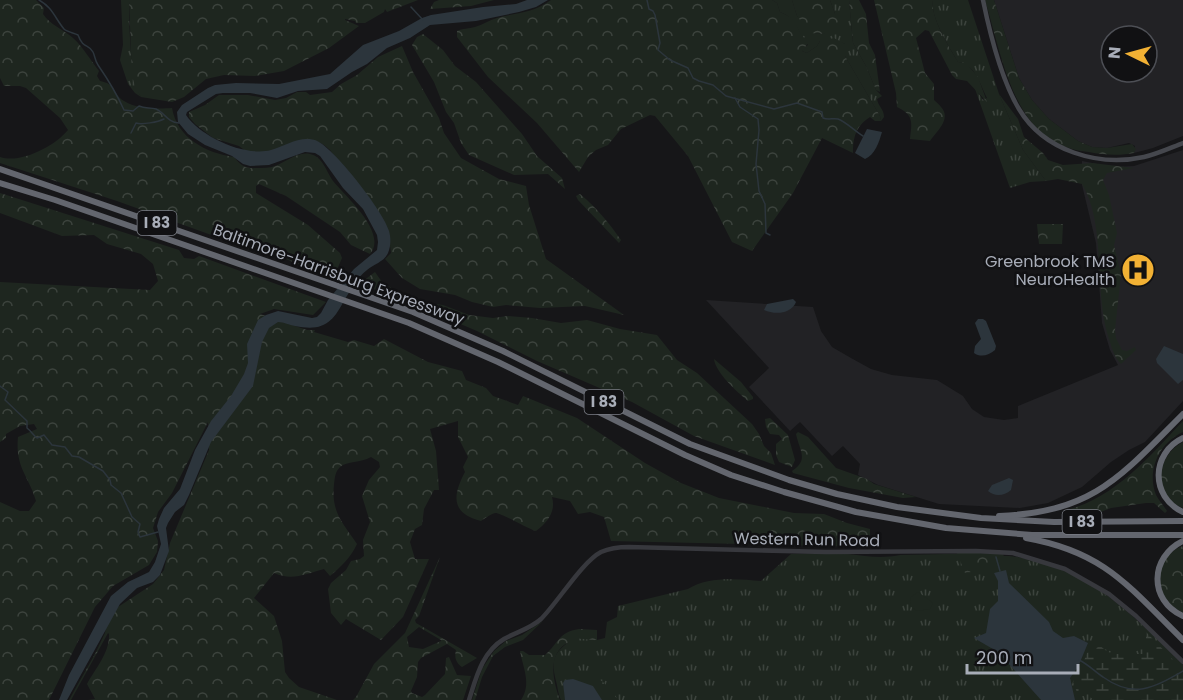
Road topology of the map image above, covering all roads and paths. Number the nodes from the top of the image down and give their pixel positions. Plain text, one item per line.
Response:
1 (983, 0) edge
2 (1183, 143) edge
3 (0, 170) edge
4 (0, 183) edge
5 (1183, 414) edge
6 (1183, 438) edge
7 (1183, 512) edge
8 (981, 518) junction
9 (1183, 519) edge
10 (1002, 533) junction
11 (1183, 534) edge
12 (1183, 541) edge
13 (1183, 616) edge
14 (1183, 640) edge
15 (1183, 662) edge
16 (468, 700) edge

1 - 2 main road
3 - 8 highway, Baltimore-Harrisburg Expressway / I 83
4 - 10 highway, Baltimore-Harrisburg Expressway / I 83
5 - 8 highway
6 - 7 highway
8 - 9 highway, Baltimore-Harrisburg Expressway / I 83
10 - 11 highway, Baltimore-Harrisburg Expressway / I 83
10 - 14 highway
12 - 13 highway
15 - 16 street, Western Run Road

